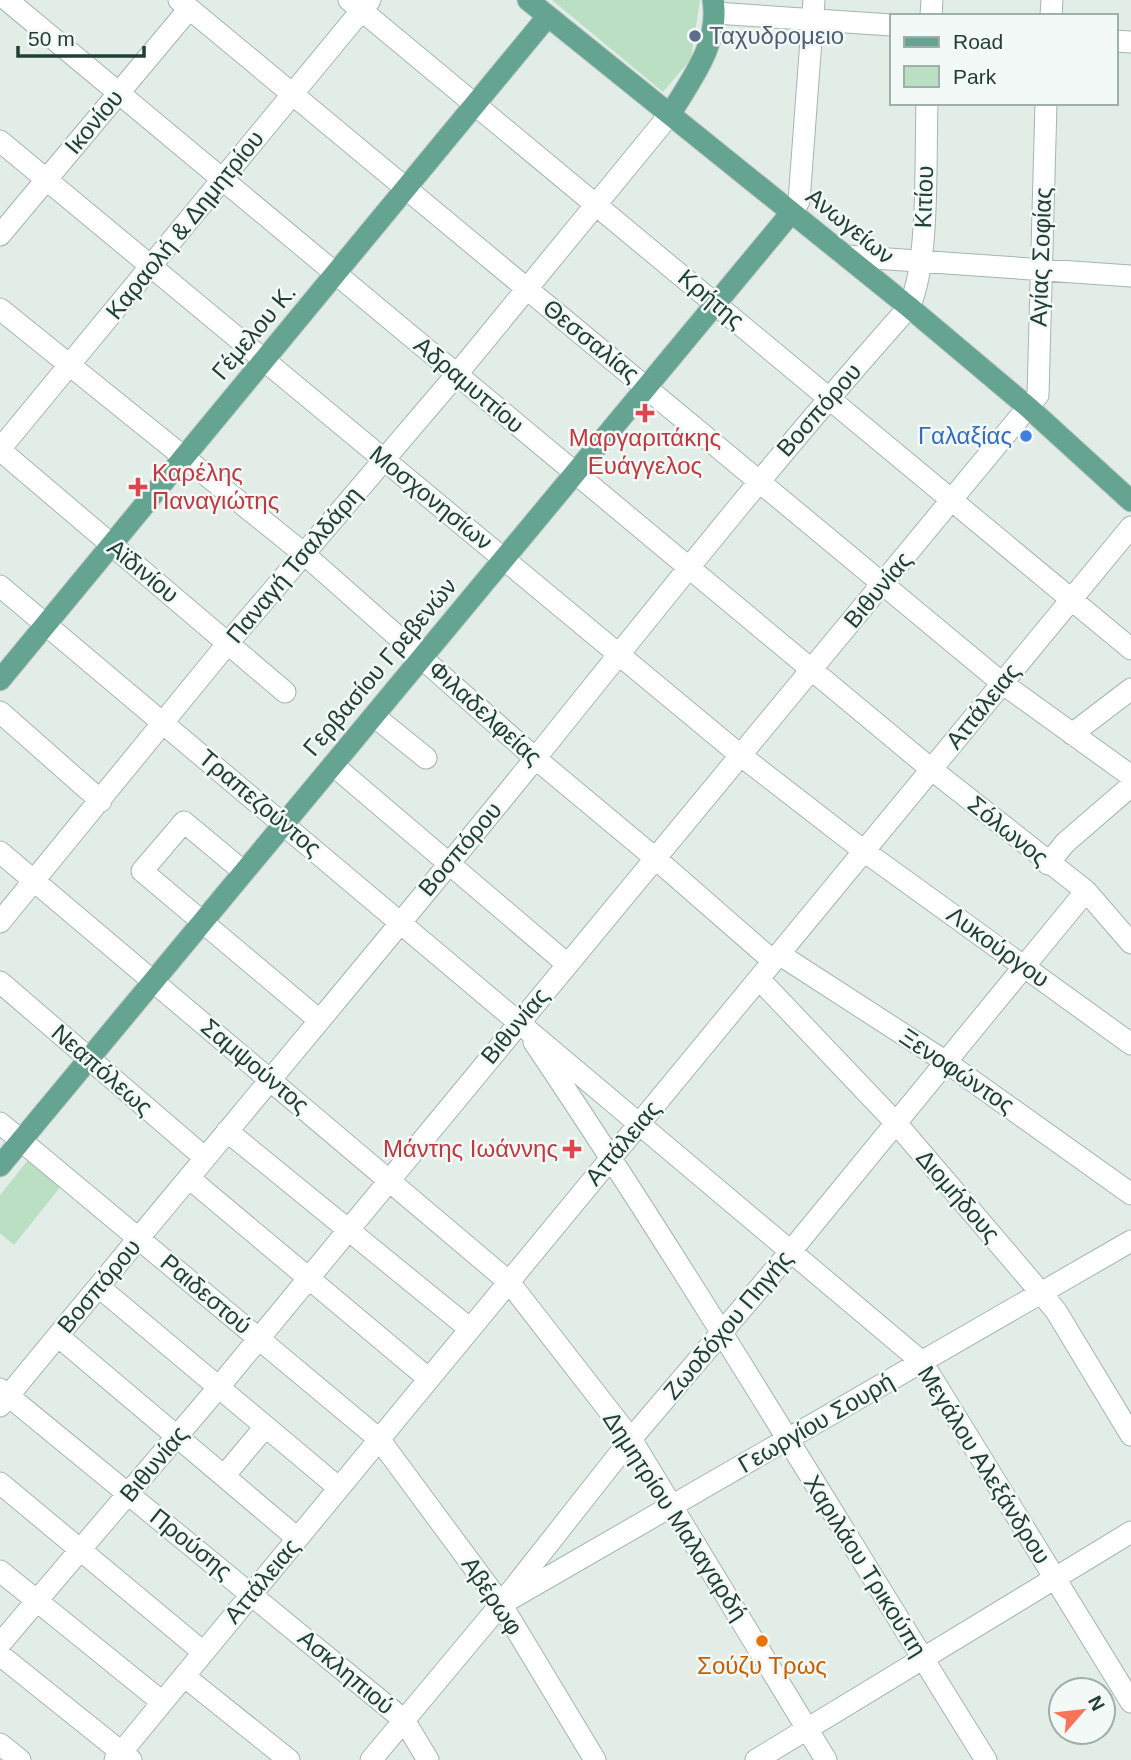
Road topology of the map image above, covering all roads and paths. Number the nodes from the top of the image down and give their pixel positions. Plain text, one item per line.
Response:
1 (7, 0) edge
2 (528, 0) edge
3 (360, 3) edge
4 (184, 5) edge
5 (714, 6) edge
6 (813, 10) edge
7 (548, 16) junction
8 (890, 25) edge
9 (119, 93) junction
10 (292, 95) junction
11 (475, 104) junction
12 (928, 105) edge
13 (1046, 105) edge
14 (671, 113) junction
15 (0, 141) edge
16 (46, 179) junction
17 (222, 179) junction
18 (405, 189) junction
19 (596, 205) junction
20 (795, 207) junction
21 (0, 235) edge
22 (846, 256) junction
23 (921, 262) junction
24 (151, 266) junction
25 (1039, 270) junction
26 (336, 274) junction
27 (1131, 276) edge
28 (527, 290) junction
29 (913, 298) junction
30 (716, 304) junction
31 (0, 309) edge
32 (264, 360) junction
33 (68, 366) junction
34 (457, 374) junction
35 (647, 386) junction
36 (829, 397) junction
37 (1029, 408) junction
38 (0, 450) edge
39 (184, 457) junction
40 (384, 459) junction
41 (575, 473) junction
42 (759, 481) junction
43 (953, 500) junction
44 (1131, 501) edge
45 (1131, 527) edge
46 (111, 545) junction
47 (303, 553) junction
48 (505, 558) junction
49 (689, 565) junction
50 (883, 585) junction
51 (0, 586) edge
52 (1072, 599) junction
53 (46, 624) junction
54 (228, 643) junction
55 (1131, 649) edge
56 (617, 652) junction
57 (422, 657) junction
58 (811, 669) junction
59 (0, 680) edge
60 (1002, 683) junction
61 (1131, 689) edge
62 (285, 692) dead end
63 (0, 712) edge
64 (374, 716) junction
65 (163, 724) junction
66 (1072, 734) junction
67 (740, 755) junction
68 (426, 758) dead end
69 (535, 758) junction
70 (333, 765) junction
71 (931, 769) junction
72 (1131, 776) edge
73 (1131, 786) edge
74 (101, 801) junction
75 (285, 823) junction
76 (864, 851) junction
77 (0, 852) edge
78 (655, 858) junction
79 (448, 863) junction
80 (1048, 863) junction
81 (244, 872) junction
82 (34, 882) junction
83 (1086, 891) junction
84 (204, 920) junction
85 (0, 922) edge
86 (400, 922) junction
87 (1131, 943) edge
88 (776, 958) junction
89 (567, 964) junction
90 (1024, 966) junction
91 (758, 979) junction
92 (154, 981) junction
93 (0, 982) edge
94 (319, 1020) junction
95 (520, 1021) junction
96 (1131, 1044) edge
97 (89, 1059) junction
98 (946, 1062) junction
99 (270, 1079) junction
100 (0, 1122) edge
101 (640, 1123) junction
102 (895, 1123) junction
103 (228, 1131) junction
104 (21, 1140) junction
105 (611, 1157) junction
106 (205, 1158) junction
107 (0, 1166) edge
108 (189, 1178) junction
109 (389, 1178) junction
110 (1131, 1194) edge
111 (347, 1229) junction
112 (139, 1238) junction
113 (1131, 1241) edge
114 (791, 1251) junction
115 (307, 1277) junction
116 (509, 1282) junction
117 (99, 1287) junction
118 (1041, 1293) junction
119 (470, 1329) junction
120 (721, 1331) junction
121 (58, 1336) junction
122 (259, 1338) junction
123 (922, 1362) junction
124 (429, 1379) junction
125 (218, 1388) junction
126 (3, 1397) edge
127 (265, 1427) junction
128 (1131, 1435) edge
129 (177, 1437) junction
130 (380, 1438) junction
131 (631, 1439) junction
132 (786, 1440) junction
133 (224, 1476) junction
134 (0, 1483) edge
135 (338, 1488) junction
136 (129, 1494) junction
137 (674, 1505) junction
138 (1131, 1532) edge
139 (297, 1538) junction
140 (80, 1551) junction
141 (0, 1571) edge
142 (1055, 1578) junction
143 (252, 1593) junction
144 (37, 1601) junction
145 (501, 1604) junction
146 (0, 1644) edge
147 (204, 1652) junction
148 (0, 1655) edge
149 (923, 1659) junction
150 (184, 1676) junction
151 (162, 1702) junction
152 (1131, 1702) edge
153 (404, 1720) junction
154 (807, 1729) junction
155 (0, 1744) edge
156 (122, 1757) edge
157 (20, 1760) edge
158 (289, 1760) edge
159 (371, 1760) edge
160 (428, 1760) edge
161 (594, 1760) edge
162 (756, 1760) edge
163 (826, 1760) edge
164 (986, 1760) edge

1 - 9 street, Αδραμυττίου
2 - 7 main road, Ανωγείων
3 - 10 street, Καραολή & Δημητρίου
3 - 11 street, Κρήτης
4 - 9 street, Ικονίου
4 - 10 street, Θεσσαλίας
5 - 6 street
5 - 14 main road
6 - 8 street
6 - 20 street
7 - 11 main road, Γέμελου Κ.
7 - 14 main road, Ανωγείων
9 - 16 street, Ικονίου
9 - 17 street, Αδραμυττίου
10 - 17 street, Καραολή & Δημητρίου
10 - 18 street, Θεσσαλίας
11 - 18 main road, Γέμελου Κ.
11 - 19 street, Κρήτης
12 - 23 street, Κιτίου
13 - 25 street, Αγίας Σοφίας
14 - 19 street, Παναγή Τσαλδάρη
14 - 20 main road, Ανωγείων
15 - 16 street, Μοσχονησίων
16 - 21 street, Ικονίου
16 - 24 street, Μοσχονησίων
17 - 24 street, Καραολή & Δημητρίου
17 - 26 street, Αδραμυττίου
18 - 26 main road, Γέμελου Κ.
18 - 28 street, Θεσσαλίας
19 - 28 street, Παναγή Τσαλδάρη
19 - 30 street, Κρήτης
20 - 22 main road, Ανωγείων
20 - 30 main road, Γερβασίου Γρεβενών
22 - 23 street
22 - 29 main road, Ανωγείων
23 - 25 street
23 - 29 street, Κιτίου
24 - 32 street, Μοσχονησίων
24 - 33 street, Καραολή & Δημητρίου
25 - 27 street
25 - 37 street, Αγίας Σοφίας
26 - 32 main road, Γέμελου Κ.
26 - 34 street, Αδραμυττίου
28 - 34 street, Παναγή Τσαλδάρη
28 - 35 street, Θεσσαλίας
29 - 36 street, Βοσπόρου
29 - 37 main road, Ανωγείων
30 - 35 main road, Γερβασίου Γρεβενών
30 - 36 street, Κρήτης
31 - 33 street, Φιλαδελφείας
32 - 39 main road, Γέμελου Κ.
32 - 40 street, Μοσχονησίων
33 - 38 street, Καραολή & Δημητρίου
33 - 39 street, Φιλαδελφείας
34 - 40 street, Παναγή Τσαλδάρη
34 - 41 street, Αδραμυττίου
35 - 41 main road, Γερβασίου Γρεβενών
35 - 42 street, Θεσσαλίας
36 - 42 street, Βοσπόρου
36 - 43 street, Κρήτης
37 - 43 street, Βιθυνίας
37 - 44 main road, Ανωγείων
38 - 46 street, Αϊδινίου
39 - 46 main road, Γέμελου Κ.
39 - 47 street, Φιλαδελφείας
40 - 47 street, Παναγή Τσαλδάρη
40 - 48 street, Μοσχονησίων
41 - 48 main road, Γερβασίου Γρεβενών
41 - 49 street, Αδραμυττίου
42 - 49 street, Βοσπόρου
42 - 50 street, Θεσσαλίας
43 - 50 street, Βιθυνίας
43 - 52 street, Κρήτης
45 - 52 street, Αττάλειας
46 - 53 main road, Γέμελου Κ.
46 - 54 street, Αϊδινίου
47 - 54 street, Παναγή Τσαλδάρη
47 - 57 street, Φιλαδελφείας
48 - 56 street, Μοσχονησίων
48 - 57 main road, Γερβασίου Γρεβενών
49 - 56 street, Βοσπόρου
49 - 58 street, Αδραμυττίου
50 - 58 street, Βιθυνίας
50 - 60 street, Θεσσαλίας
51 - 53 street, Τραπεζούντος
52 - 55 street, Κρήτης
52 - 60 street, Αττάλειας
53 - 59 main road, Γέμελου Κ.
53 - 65 street, Τραπεζούντος
54 - 62 street, Αϊδινίου
54 - 65 street, Παναγή Τσαλδάρη
56 - 67 street, Μοσχονησίων
56 - 69 street, Βοσπόρου
57 - 64 main road, Γερβασίου Γρεβενών
57 - 69 street, Φιλαδελφείας
58 - 67 street, Βιθυνίας
58 - 71 street, Αδραμυττίου
60 - 66 street, Θεσσαλίας
60 - 71 street, Αττάλειας
61 - 66 street
63 - 74 street
64 - 68 street
64 - 70 main road, Γερβασίου Γρεβενών
65 - 74 street, Παναγή Τσαλδάρη
65 - 75 street, Τραπεζούντος
66 - 72 street, Θεσσαλίας
67 - 76 street, Μοσχονησίων
67 - 78 street, Βιθυνίας
69 - 78 street, Φιλαδελφείας
69 - 79 street, Βοσπόρου
70 - 75 main road, Γερβασίου Γρεβενών
70 - 79 street
71 - 76 street, Αττάλειας
71 - 80 street, Σόλωνος
73 - 80 street
74 - 82 street, Παναγή Τσαλδάρη
75 - 81 main road, Γερβασίου Γρεβενών
75 - 86 street, Τραπεζούντος
76 - 88 street, Αττάλειας
76 - 90 street, Λυκούργου
77 - 82 street, Σαμψούντος
78 - 88 street, Φιλαδελφείας
78 - 89 street, Βιθυνίας
79 - 86 street, Βοσπόρου
79 - 89 street
80 - 83 street, Σόλωνος
81 - 84 main road, Γερβασίου Γρεβενών
81 - 84 street
82 - 85 street, Παναγή Τσαλδάρη
82 - 92 street, Σαμψούντος
83 - 87 street, Σόλωνος
83 - 90 street, Ζωοδόχου Πηγής
84 - 92 main road, Γερβασίου Γρεβενών
84 - 94 street
86 - 94 street, Βοσπόρου
86 - 95 street, Τραπεζούντος
88 - 91 street, Αττάλειας
88 - 98 street, Ξενοφώντος
89 - 95 street, Βιθυνίας
90 - 96 street, Λυκούργου
90 - 98 street, Ζωοδόχου Πηγής
91 - 101 street, Αττάλειας
91 - 102 street, Διομήδους
92 - 97 main road, Γερβασίου Γρεβενών
92 - 99 street, Σαμψούντος
93 - 97 street, Νεαπόλεως
94 - 99 street, Βοσπόρου
95 - 101 street, Τραπεζούντος
95 - 105 street, Τραπεζούντος
95 - 109 street, Βιθυνίας
97 - 104 main road, Γερβασίου Γρεβενών
97 - 106 street, Νεαπόλεως
98 - 102 street, Ζωοδόχου Πηγής
98 - 110 street, Ξενοφώντος
99 - 103 street, Βοσπόρου
99 - 109 street, Σαμψούντος
100 - 104 street, Ραιδεστού
101 - 105 street, Αττάλειας
101 - 114 street, Μεγάλου Αλεξάνδρου
102 - 114 street, Ζωοδόχου Πηγής
102 - 118 street, Διομήδους
103 - 106 street, Βοσπόρου
103 - 111 street
104 - 107 main road, Γερβασίου Γρεβενών
104 - 112 street, Ραιδεστού
105 - 116 street, Αττάλειας
105 - 120 street, Χαριλάου Τρικούπη
106 - 108 street, Βοσπόρου
108 - 112 street, Βοσπόρου
108 - 115 street
109 - 111 street, Βιθυνίας
109 - 116 street, Σαμψούντος
111 - 115 street, Βιθυνίας
111 - 119 street
112 - 117 street, Βοσπόρου
112 - 122 street, Ραιδεστού
113 - 118 street, Γεωργίου Σουρή
114 - 120 street, Ζωοδόχου Πηγής
114 - 123 street, Μεγάλου Αλεξάνδρου
115 - 122 street, Βιθυνίας
115 - 124 street
116 - 119 street, Αττάλειας
116 - 131 street, Δημητρίου Μαλαγαρδή
117 - 121 street, Βοσπόρου
117 - 125 street
118 - 123 street, Γεωργίου Σουρή
118 - 128 street, Διομήδους
119 - 124 street, Αττάλειας
120 - 131 street, Ζωοδόχου Πηγής
120 - 132 street, Χαριλάου Τρικούπη
121 - 126 street, Βοσπόρου
121 - 129 street
122 - 125 street, Βιθυνίας
122 - 130 street, Ραιδεστού
123 - 132 street, Γεωργίου Σουρή
123 - 142 street, Μεγάλου Αλεξάνδρου
124 - 130 street, Αττάλειας
125 - 127 street
125 - 129 street, Βιθυνίας
126 - 136 street, Προύσης
127 - 133 street
127 - 135 street
129 - 133 street
129 - 136 street, Βιθυνίας
130 - 135 street, Αττάλειας
130 - 145 street, Αβέρωφ
131 - 137 street, Δημητρίου Μαλαγαρδή
131 - 145 street, Ζωοδόχου Πηγής
132 - 137 street, Γεωργίου Σουρή
132 - 149 street, Χαριλάου Τρικούπη
133 - 139 street
134 - 140 street
135 - 139 street, Αττάλειας
136 - 140 street, Βιθυνίας
136 - 143 street, Προύσης
137 - 145 street, Γεωργίου Σουρή
137 - 154 street, Δημητρίου Μαλαγαρδή
138 - 142 street
139 - 143 street, Αττάλειας
140 - 144 street, Βιθυνίας
140 - 147 street
141 - 144 street
142 - 149 street
142 - 152 street, Μεγάλου Αλεξάνδρου
143 - 147 street, Αττάλειας
143 - 153 street, Ασκληπιού
144 - 146 street, Βιθυνίας
144 - 151 street
145 - 153 street, Ζωοδόχου Πηγής
145 - 161 street, Αβέρωφ
147 - 150 street, Αττάλειας
148 - 156 street
149 - 154 street
149 - 164 street, Χαριλάου Τρικούπη
150 - 151 street, Αττάλειας
150 - 158 street
151 - 156 street, Αττάλειας
153 - 159 street, Ζωοδόχου Πηγής
153 - 160 street, Ασκληπιού
154 - 162 street
154 - 163 street, Δημητρίου Μαλαγαρδή
155 - 157 street

